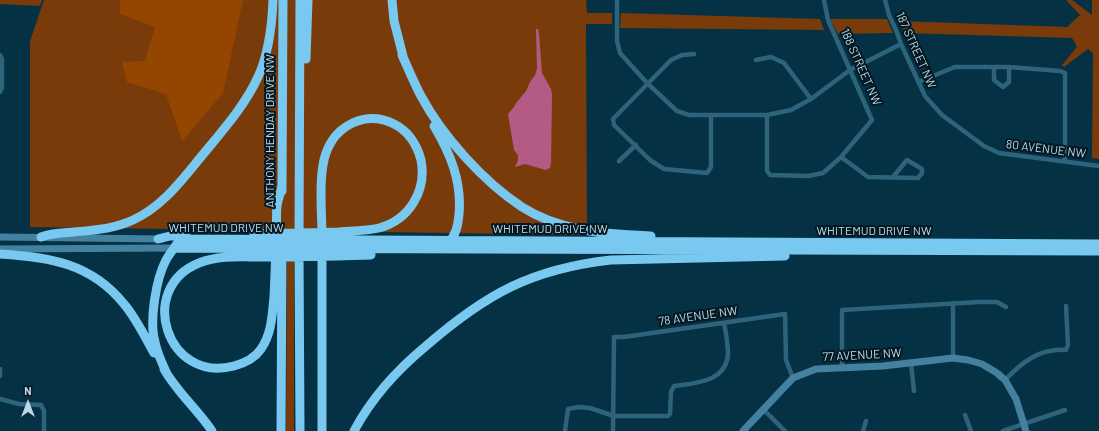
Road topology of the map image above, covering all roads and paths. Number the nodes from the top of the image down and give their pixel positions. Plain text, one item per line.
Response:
1 (273, 0) edge
2 (283, 0) edge
3 (300, 0) edge
4 (308, 0) edge
5 (392, 0) edge
6 (617, 0) edge
7 (824, 0) edge
8 (885, 0) edge
9 (901, 44) junction
10 (402, 54) junction
11 (694, 54) dead end
12 (0, 55) edge
13 (756, 60) dead end
14 (994, 67) junction
15 (1009, 67) junction
16 (850, 70) junction
17 (918, 82) junction
18 (647, 83) junction
19 (0, 92) edge
20 (811, 99) junction
21 (300, 107) junction
22 (711, 115) junction
23 (767, 115) junction
24 (636, 145) junction
25 (991, 150) joint
26 (841, 157) junction
27 (1065, 161) junction
28 (619, 162) dead end
29 (1099, 166) edge
30 (893, 178) junction
31 (0, 237) edge
32 (41, 237) junction
33 (158, 239) junction
34 (180, 239) junction
35 (450, 241) junction
36 (745, 243) junction
37 (1099, 244) edge
38 (174, 248) junction
39 (0, 249) edge
40 (524, 249) junction
41 (442, 250) junction
42 (815, 250) junction
43 (1099, 251) edge
44 (0, 254) edge
45 (278, 281) junction
46 (953, 303) junction
47 (1006, 306) dead end
48 (1066, 306) dead end
49 (724, 323) junction
50 (953, 358) junction
51 (911, 363) junction
52 (842, 367) junction
53 (0, 369) edge
54 (167, 374) junction
55 (0, 376) edge
56 (793, 378) junction
57 (1005, 380) junction
58 (914, 392) dead end
59 (0, 399) edge
60 (763, 409) junction
61 (1065, 410) dead end
62 (965, 415) dead end
63 (614, 416) junction
64 (866, 421) dead end
65 (1024, 423) junction
66 (44, 431) edge
67 (212, 431) edge
68 (280, 431) edge
69 (300, 431) edge
70 (322, 431) edge
71 (354, 431) edge
72 (565, 431) edge
73 (614, 431) edge
74 (743, 431) edge
75 (785, 431) edge
76 (863, 431) edge
77 (971, 431) edge
78 (1003, 431) edge
79 (1026, 431) edge

1 - 32 highway
2 - 45 highway, ANTHONY HENDAY DRIVE NW
3 - 21 highway
4 - 21 highway
5 - 10 highway
6 - 18 street
7 - 16 street, 188 STREET NW
8 - 9 street, 187 STREET NW
9 - 16 street
9 - 17 street, 187 STREET NW
10 - 35 highway
10 - 36 highway
11 - 18 street
12 - 19 street
13 - 20 street
14 - 15 street
14 - 15 street
14 - 17 street
15 - 27 street
16 - 20 street
16 - 26 street, 188 STREET NW
17 - 25 street, 187 STREET NW
18 - 22 street
18 - 24 street
20 - 23 street
21 - 69 highway
22 - 23 street
22 - 24 street
23 - 26 street, 188 STREET NW
24 - 28 street
25 - 27 street, 80 AVENUE NW
26 - 30 street
27 - 29 street, 80 AVENUE NW
30 - 30 street
31 - 32 main road, WHITEMUD DRIVE NW
32 - 33 main road, WHITEMUD DRIVE NW
33 - 34 main road, WHITEMUD DRIVE NW
33 - 70 highway
34 - 35 highway, WHITEMUD DRIVE NW
34 - 38 highway
35 - 36 highway, WHITEMUD DRIVE NW
35 - 41 highway
36 - 37 highway, WHITEMUD DRIVE NW
38 - 39 main road, WHITEMUD DRIVE NW
38 - 41 highway, WHITEMUD DRIVE NW
38 - 54 highway
40 - 41 highway, WHITEMUD DRIVE NW
40 - 42 highway, WHITEMUD DRIVE NW
40 - 45 highway
42 - 43 highway, WHITEMUD DRIVE NW
42 - 71 highway
44 - 54 highway
45 - 68 highway, ANTHONY HENDAY DRIVE NW
46 - 47 street
46 - 50 street
46 - 52 street
48 - 57 street
49 - 56 street, 78 AVENUE NW
49 - 63 street
49 - 63 street, 78 AVENUE NW
50 - 51 main road, 77 AVENUE NW
50 - 57 main road, 77 AVENUE NW
51 - 52 main road, 77 AVENUE NW
51 - 58 street, 77 AVENUE NW
52 - 56 main road, 77 AVENUE NW
53 - 55 street
54 - 67 highway
56 - 60 main road
57 - 65 main road
59 - 66 street
60 - 74 main road
60 - 75 street
61 - 65 street
62 - 77 street
63 - 72 street
63 - 73 street
64 - 76 street
65 - 78 street
65 - 79 main road

